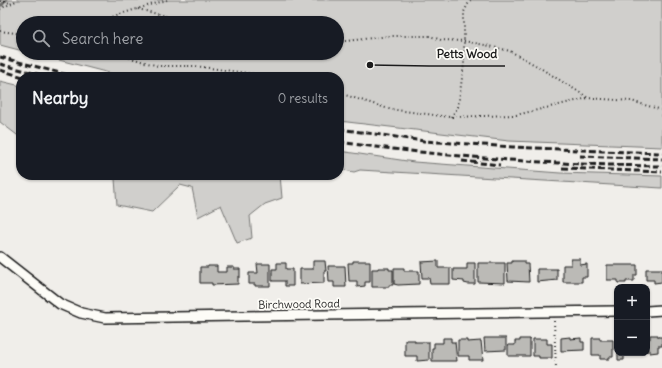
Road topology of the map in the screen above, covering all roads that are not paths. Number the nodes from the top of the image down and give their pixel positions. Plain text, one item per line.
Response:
1 (0, 257) edge
2 (650, 310) edge
3 (662, 310) edge
4 (614, 311) edge

1 - 4 street, Birchwood Road
2 - 3 street

